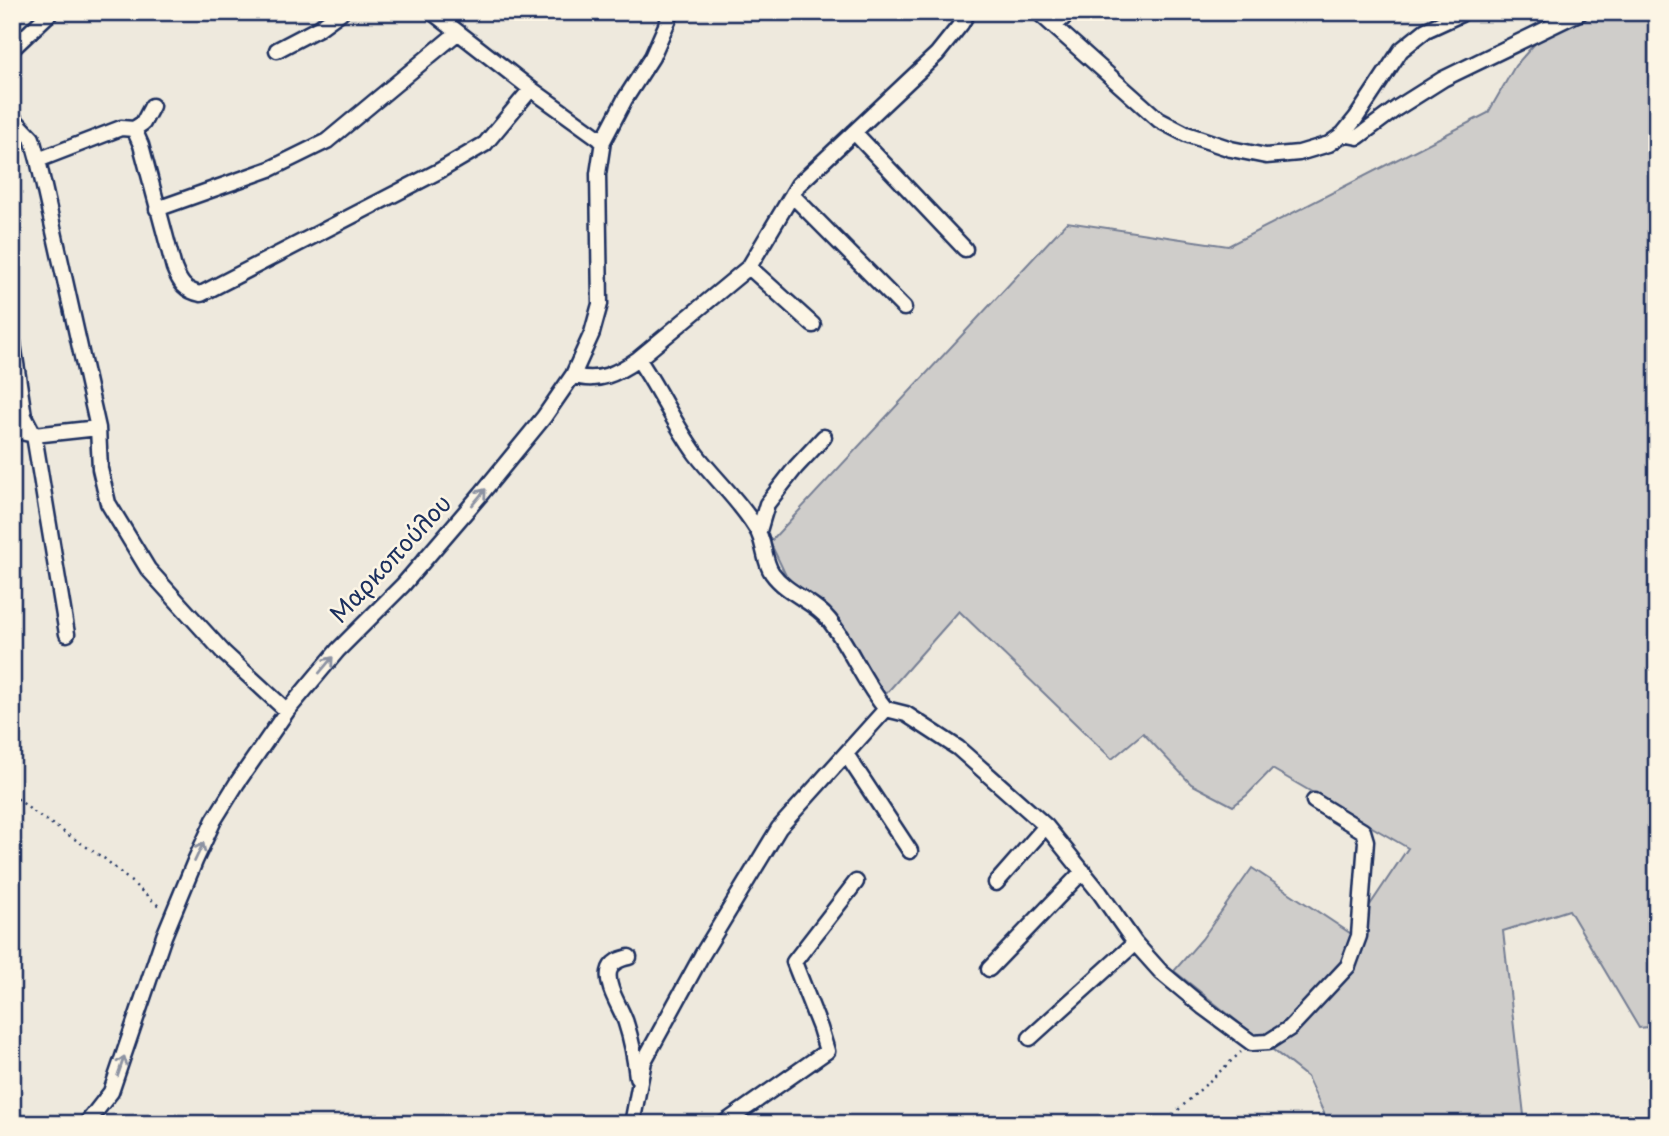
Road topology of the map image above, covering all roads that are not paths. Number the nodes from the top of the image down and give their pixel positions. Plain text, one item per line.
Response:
1 (51, 12) edge
2 (341, 12) edge
3 (432, 12) edge
4 (672, 12) edge
5 (968, 12) edge
6 (1038, 12) edge
7 (1070, 12) edge
8 (1581, 12) edge
9 (1461, 15) dead end
10 (1055, 25) junction
11 (457, 33) junction
12 (12, 49) edge
13 (277, 50) dead end
14 (531, 89) junction
15 (152, 106) dead end
16 (12, 117) edge
17 (134, 129) junction
18 (854, 132) junction
19 (1343, 134) junction
20 (603, 141) junction
21 (38, 160) junction
22 (792, 195) junction
23 (157, 209) junction
24 (965, 249) dead end
25 (749, 267) junction
26 (904, 308) dead end
27 (813, 325) dead end
28 (12, 337) edge
29 (638, 359) junction
30 (573, 375) junction
31 (98, 428) junction
32 (12, 430) edge
33 (34, 435) junction
34 (824, 437) dead end
35 (759, 531) junction
36 (67, 634) dead end
37 (886, 709) junction
38 (287, 711) junction
39 (846, 754) junction
40 (1314, 801) dead end
41 (1046, 826) junction
42 (910, 851) dead end
43 (1083, 871) junction
44 (856, 882) dead end
45 (996, 883) dead end
46 (1135, 943) junction
47 (629, 957) dead end
48 (989, 969) dead end
49 (1030, 1038) dead end
50 (638, 1089) junction
51 (86, 1124) edge
52 (632, 1124) edge
53 (723, 1124) edge

1 - 12 street
2 - 13 street
3 - 11 street
4 - 20 street, Μαρκοπούλου
5 - 18 street
6 - 10 street
7 - 10 street
8 - 19 street
9 - 19 street
10 - 19 street
11 - 14 street
11 - 23 street
14 - 20 street
14 - 23 street
15 - 17 street
16 - 21 street
17 - 21 street
17 - 23 street
18 - 22 street
18 - 24 street
20 - 30 street, Μαρκοπούλου
21 - 31 street
22 - 25 street
22 - 26 street
25 - 27 street
25 - 29 street
28 - 33 street
29 - 30 street
29 - 35 street
38 -> 30 street, Μαρκοπούλου
31 - 33 street
31 - 38 street
32 - 33 street
33 - 36 street
34 - 35 street
35 - 37 street
37 - 39 street
37 - 41 street
51 -> 38 street, Μαρκοπούλου
39 - 42 street
39 - 50 street
40 - 46 street
41 - 43 street
41 - 45 street
43 - 46 street
43 - 48 street
44 - 53 street
46 - 49 street
47 - 50 street
50 - 52 street

